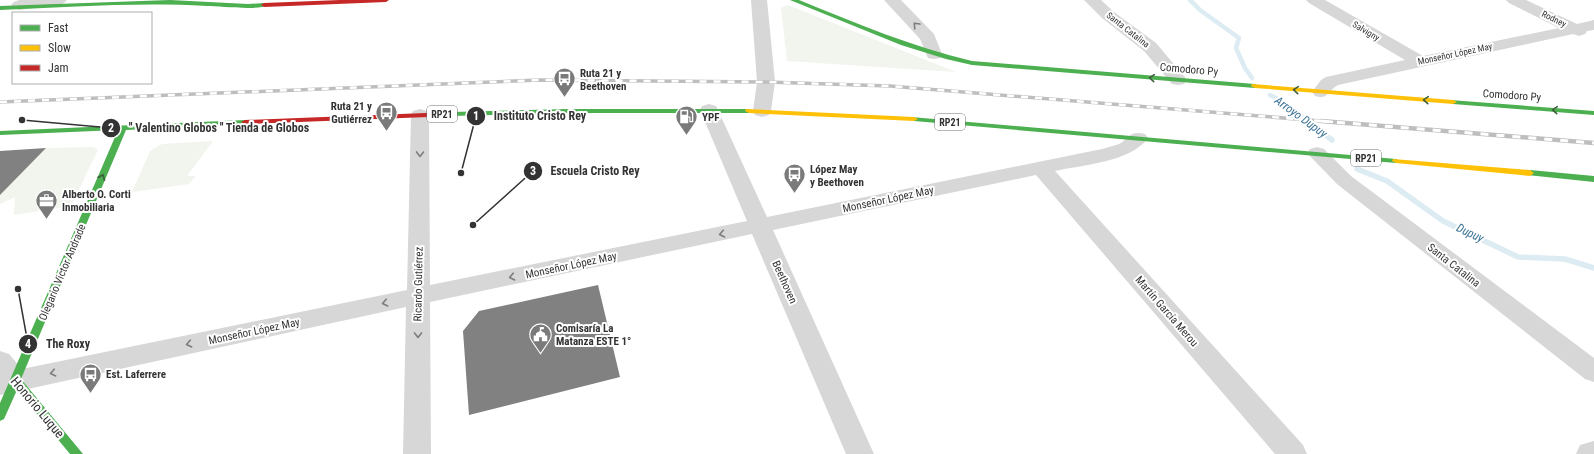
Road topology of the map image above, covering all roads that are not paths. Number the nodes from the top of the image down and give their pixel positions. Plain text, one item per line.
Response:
1 (59, 0) edge
2 (386, 0) edge
3 (759, 0) edge
4 (793, 0) edge
5 (892, 0) edge
6 (1092, 0) edge
7 (1314, 0) edge
8 (1514, 0) edge
9 (187, 1) edge
10 (0, 8) edge
11 (1594, 25) edge
12 (1574, 29) junction
13 (1594, 39) edge
14 (934, 54) junction
15 (1418, 61) junction
16 (1178, 80) junction
17 (1321, 92) junction
18 (709, 110) junction
19 (762, 111) junction
20 (1594, 113) edge
21 (420, 115) junction
22 (123, 127) junction
23 (0, 133) edge
24 (1138, 138) junction
25 (1317, 154) junction
26 (1040, 167) junction
27 (1594, 179) edge
28 (760, 226) junction
29 (418, 296) junction
30 (0, 361) edge
31 (1594, 372) edge
32 (8, 383) edge
33 (0, 416) edge
34 (1594, 453) edge
35 (77, 454) edge
36 (417, 454) edge
37 (860, 454) edge
38 (1294, 454) edge
39 (1590, 454) edge

1 - 10 street
2 - 9 main road
3 - 19 street
4 - 14 main road, Comodoro Py
14 -> 5 street
6 - 16 street, Santa Catalina
7 - 15 street, Salvigny
8 - 12 street, Rodney
9 - 10 main road
11 - 12 street, Monseñor López May
12 - 13 street, Rodney
12 - 15 street, Monseñor López May
16 -> 14 main road, Comodoro Py
15 - 17 street, Monseñor López May
17 -> 16 main road, Comodoro Py
20 -> 17 main road, Comodoro Py
18 - 19 main road, RP21
18 - 21 main road, RP21
18 - 28 street, Beethoven
19 - 24 main road, RP21
21 - 22 main road, RP21
21 -> 29 street, Ricardo Gutiérrez
22 - 23 main road, RP21
32 -> 22 main road, Olegario Victor Andrade
24 - 25 main road, RP21
24 - 26 street, Monseñor López May
25 - 27 main road, RP21
25 - 31 street, Santa Catalina
26 - 28 street, Monseñor López May
26 - 38 street, Martín García Merou
28 -> 29 street, Monseñor López May
28 - 37 street, Beethoven
29 -> 32 street, Monseñor López May
29 -> 36 street, Ricardo Gutiérrez
30 - 32 street, Honorio Luque
32 - 33 main road, Olegario Victor Andrade
32 - 35 main road, Honorio Luque
34 - 39 street

